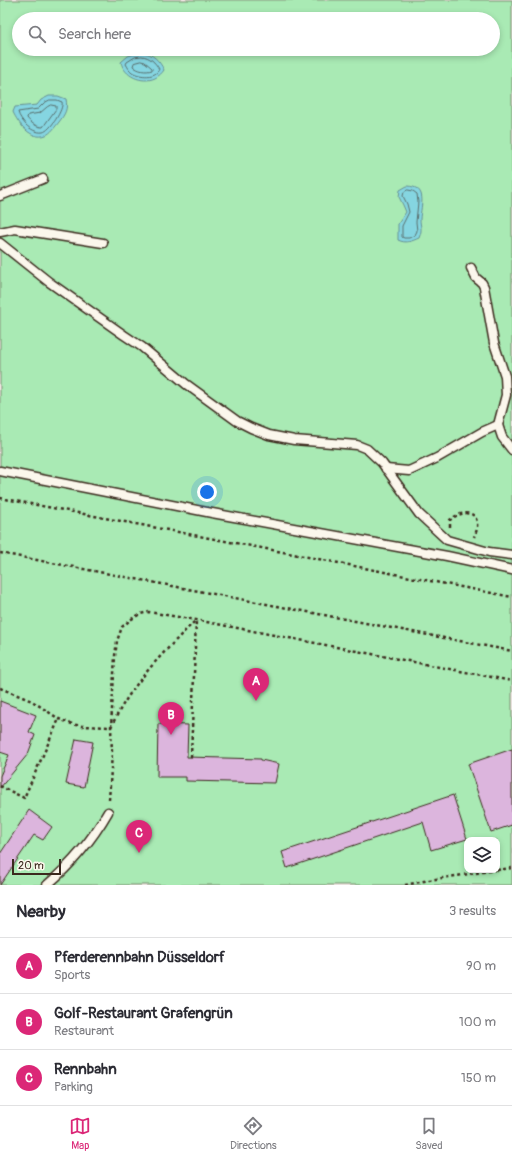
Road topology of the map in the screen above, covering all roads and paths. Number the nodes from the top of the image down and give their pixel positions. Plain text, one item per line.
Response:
1 (43, 179) dead end
2 (0, 196) edge
3 (0, 232) edge
4 (0, 243) edge
5 (103, 243) dead end
6 (471, 268) dead end
7 (498, 425) junction
8 (512, 450) edge
9 (386, 469) junction
10 (0, 470) edge
11 (0, 498) edge
12 (0, 553) edge
13 (512, 555) edge
14 (512, 570) edge
15 (512, 597) edge
16 (196, 620) junction
17 (512, 651) edge
18 (512, 681) edge
19 (0, 688) edge
20 (59, 719) junction
21 (111, 727) junction
22 (191, 757) dead end
23 (0, 786) edge
24 (108, 812) joint
25 (512, 868) edge
26 (500, 870) edge
27 (476, 873) edge
28 (47, 885) edge
29 (405, 885) edge

1 - 2 lane
3 - 5 lane
4 - 9 lane
6 - 7 lane
7 - 8 lane
7 - 9 lane
9 - 13 lane
10 - 14 lane
11 - 15 path
12 - 17 path
16 - 18 path
16 - 21 path
16 - 21 path
16 - 22 path
19 - 20 path
20 - 21 path
20 - 23 path
21 - 24 path
24 - 28 lane
25 - 26 path
27 - 29 path

